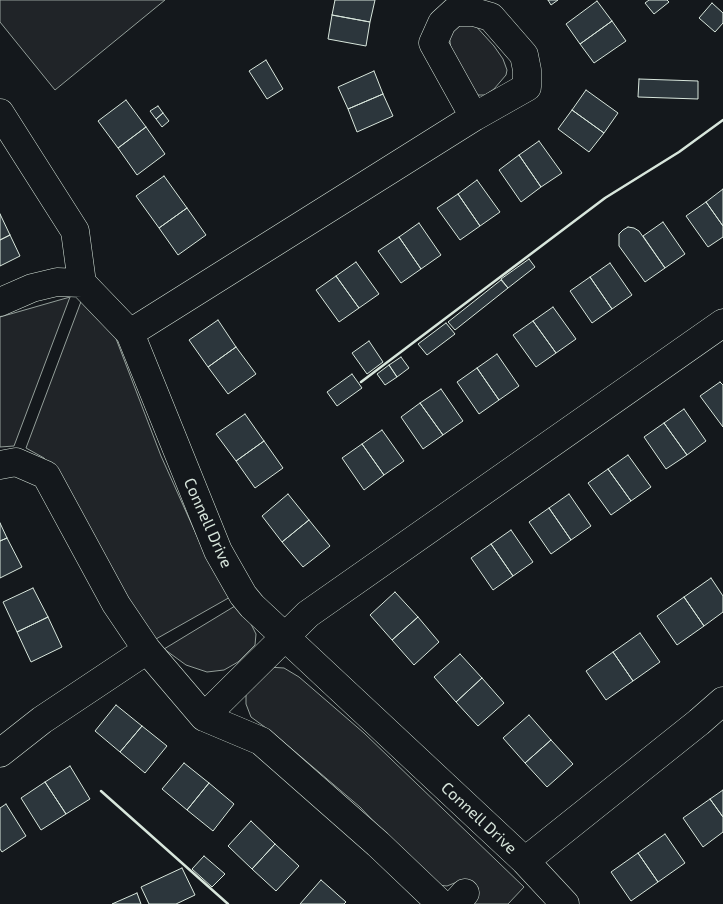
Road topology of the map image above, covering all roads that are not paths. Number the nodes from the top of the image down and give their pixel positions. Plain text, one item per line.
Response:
1 (0, 113) edge
2 (474, 117) dead end
3 (82, 283) junction
4 (0, 302) edge
5 (723, 323) edge
6 (130, 333) junction
7 (0, 465) edge
8 (284, 636) junction
9 (147, 650) junction
10 (723, 701) edge
11 (204, 717) junction
12 (0, 752) edge
13 (525, 860) junction
14 (441, 904) edge
15 (565, 904) edge

1 - 3 street
2 - 6 street
3 - 4 street
3 - 6 street, Connell Drive
5 - 8 street
6 - 8 street, Connell Drive
7 - 9 street
8 - 11 street
8 - 13 street, Connell Drive
9 - 11 street
9 - 12 street
10 - 13 street
11 - 14 street
13 - 15 street, Connell Drive

